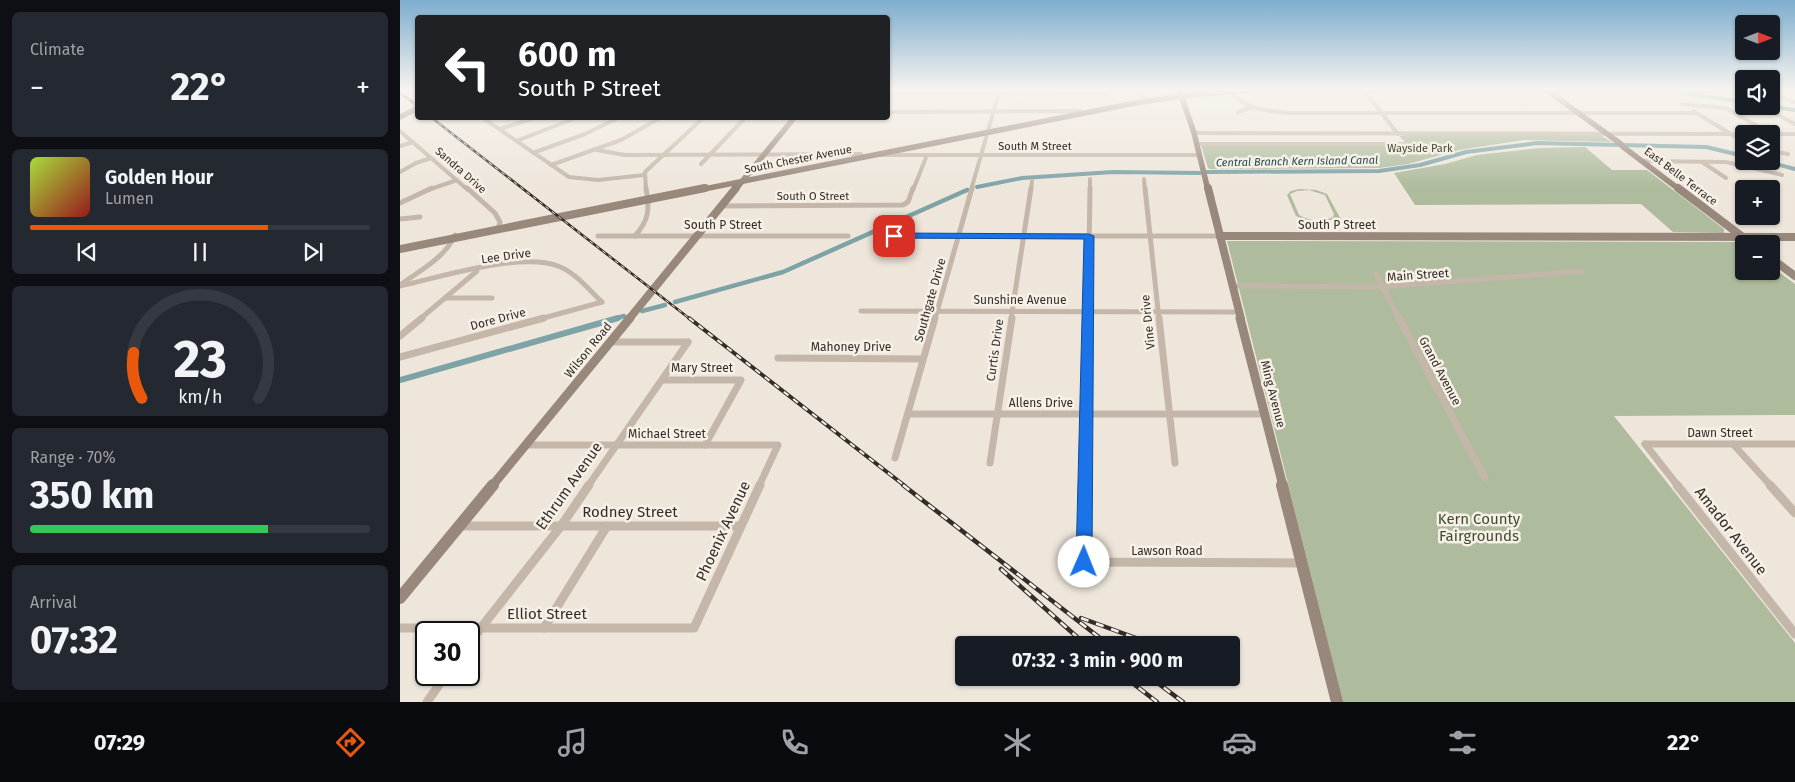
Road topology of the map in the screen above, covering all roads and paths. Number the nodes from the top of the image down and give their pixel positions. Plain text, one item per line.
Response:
1 (491, 122) edge
2 (522, 122) edge
3 (568, 122) edge
4 (610, 122) edge
5 (653, 122) edge
6 (699, 122) edge
7 (740, 122) edge
8 (791, 122) edge
9 (991, 122) edge
10 (1030, 122) edge
11 (1191, 122) edge
12 (1389, 122) edge
13 (1590, 122) edge
14 (1710, 122) edge
15 (500, 129) junction
16 (988, 130) junction
17 (400, 131) edge
18 (1194, 133) junction
19 (1398, 134) junction
20 (1606, 134) junction
21 (1730, 134) junction
22 (1735, 134) edge
23 (1780, 134) edge
24 (1795, 134) edge
25 (1735, 137) edge
26 (516, 141) junction
27 (413, 142) junction
28 (1196, 144) junction
29 (1406, 144) dead end
30 (1621, 145) joint
31 (400, 146) edge
32 (900, 148) junction
33 (598, 150) junction
34 (1780, 152) edge
35 (533, 153) junction
36 (824, 154) junction
37 (861, 154) junction
38 (1788, 154) dead end
39 (662, 155) junction
40 (709, 155) junction
41 (764, 155) junction
42 (872, 155) junction
43 (912, 155) junction
44 (927, 155) junction
45 (981, 155) junction
46 (1199, 155) junction
47 (431, 158) junction
48 (835, 161) junction
49 (1642, 161) junction
50 (1702, 162) junction
51 (701, 164) dead end
52 (552, 165) junction
53 (400, 172) edge
54 (644, 175) junction
55 (1782, 175) dead end
56 (1726, 178) dead end
57 (745, 179) junction
58 (1090, 179) dead end
59 (1144, 179) dead end
60 (457, 180) junction
61 (1032, 181) dead end
62 (646, 198) junction
63 (400, 203) edge
64 (722, 206) junction
65 (420, 217) dead end
66 (400, 219) edge
67 (498, 228) junction
68 (1740, 235) edge
69 (455, 236) junction
70 (598, 236) dead end
71 (635, 236) junction
72 (697, 236) junction
73 (848, 236) dead end
74 (878, 236) dead end
75 (958, 236) junction
76 (1024, 236) junction
77 (1089, 236) junction
78 (1150, 236) junction
79 (1220, 236) junction
80 (1735, 237) edge
81 (1780, 237) edge
82 (1795, 237) edge
83 (400, 245) edge
84 (400, 249) edge
85 (1780, 265) edge
86 (479, 270) junction
87 (1582, 271) dead end
88 (1376, 274) dead end
89 (1795, 276) edge
90 (400, 286) edge
91 (1233, 286) junction
92 (1382, 288) junction
93 (445, 298) junction
94 (492, 298) dead end
95 (602, 302) joint
96 (861, 311) dead end
97 (937, 312) junction
98 (1012, 312) junction
99 (1088, 312) junction
100 (1158, 312) junction
101 (1239, 312) junction
102 (400, 336) edge
103 (610, 342) junction
104 (400, 358) edge
105 (778, 358) dead end
106 (924, 359) junction
107 (662, 380) junction
108 (908, 414) junction
109 (997, 414) junction
110 (1086, 414) junction
111 (1170, 414) junction
112 (1265, 414) junction
113 (1645, 444) joint
114 (1732, 444) junction
115 (1795, 444) edge
116 (526, 445) junction
117 (617, 445) junction
118 (704, 445) junction
119 (778, 445) joint
120 (895, 458) dead end
121 (990, 463) dead end
122 (1175, 463) dead end
123 (1485, 478) dead end
124 (1795, 512) edge
125 (459, 526) junction
126 (561, 526) junction
127 (607, 526) junction
128 (740, 526) junction
129 (1302, 563) junction
130 (400, 598) edge
131 (480, 627) edge
132 (400, 628) edge
133 (415, 628) edge
134 (480, 628) edge
135 (544, 628) junction
136 (694, 628) joint
137 (1795, 634) edge
138 (438, 686) edge
139 (427, 702) edge
140 (1338, 702) edge

1 - 15 street
2 - 15 street
3 - 26 street
4 - 35 street
5 - 33 street
6 - 39 street
7 - 40 street
8 - 41 main road, Wilson Road
9 - 16 street, Southgate Drive
10 - 16 main road, South Chester Avenue
11 - 18 main road, Ming Avenue
12 - 19 street
13 - 20 main road
14 - 21 street
15 - 26 street
16 - 32 main road, South Chester Avenue
16 - 32 main road, South Chester Avenue
16 - 45 street, Southgate Drive
17 - 27 street, Sandra Drive
18 - 19 street
18 - 28 main road, Ming Avenue
19 - 20 street
20 - 21 street
20 - 30 main road
21 - 22 street
21 - 25 street
23 - 24 street
26 - 35 street
27 - 31 street
27 - 47 street, Sandra Drive
28 - 29 street
28 - 46 main road, Ming Avenue
30 - 49 street, East Belle Terrace
32 - 37 main road, South Chester Avenue
32 - 42 main road, South Chester Avenue
32 - 43 street
33 - 39 street
33 - 52 street
34 - 38 street
35 - 52 street
36 - 37 street
36 - 41 street
36 - 48 street
37 - 48 main road, South Chester Avenue
39 - 40 street
39 - 54 street
40 - 41 street
40 - 51 street
41 - 57 main road, Wilson Road
42 - 43 street, South M Street
42 - 48 main road, South Chester Avenue
43 - 44 street, South M Street
44 - 45 street, South M Street
44 - 64 street, South O Street
45 - 46 street, South M Street
45 - 75 street, Southgate Drive
46 - 79 main road, Ming Avenue
47 - 53 street
47 - 60 street, Sandra Drive
48 - 57 main road, South Chester Avenue
49 - 50 street
49 - 68 street, East Belle Terrace
50 - 55 street
50 - 56 street
52 - 54 street
54 - 62 street
57 - 62 main road, South Chester Avenue
57 - 64 main road, Wilson Road
58 - 77 street, Lawson Road
59 - 78 street, Vine Drive
60 - 63 street
60 - 67 street, Sandra Drive
61 - 76 street, Curtis Drive
62 - 67 main road, South Chester Avenue
62 - 71 street
64 - 72 main road, Wilson Road
65 - 66 street
67 - 69 main road, South Chester Avenue
69 - 83 main road, South Chester Avenue
69 - 84 main road, South Chester Avenue
69 - 90 street
70 - 71 street, South P Street
71 - 72 street, South P Street
72 - 73 street, South P Street
72 - 103 main road, Wilson Road
74 - 75 street, South P Street
75 - 76 street, South P Street
75 - 97 street, Southgate Drive
76 - 77 street, South P Street
76 - 98 street, Curtis Drive
77 - 78 street, South P Street
77 - 99 street, Lawson Road
78 - 79 street, South P Street
78 - 100 street, Vine Drive
79 - 80 main road, South P Street
79 - 91 main road, Ming Avenue
81 - 82 main road, South P Street
85 - 89 main road
86 - 90 street, Lee Drive
86 - 93 street
86 - 95 street, Lee Drive
87 - 92 street, Main Street
88 - 92 street, Grand Avenue
91 - 92 street, Main Street
91 - 101 main road, Ming Avenue
92 - 123 street, Grand Avenue
93 - 94 street
93 - 102 street
95 - 104 street, Dore Drive
96 - 97 street, Sunshine Avenue
97 - 98 street, Sunshine Avenue
97 - 106 street, Southgate Drive
98 - 99 street, Sunshine Avenue
98 - 109 street, Curtis Drive
99 - 100 street, Sunshine Avenue
99 - 110 street, Lawson Road
100 - 101 street, Sunshine Avenue
100 - 111 street, Vine Drive
101 - 112 main road, Ming Avenue
103 - 107 street, Ethrum Avenue
103 - 116 main road, Wilson Road
105 - 106 street, Mahoney Drive
106 - 108 street, Southgate Drive
107 - 117 street, Ethrum Avenue
107 - 118 street, Mary Street
108 - 109 street, Allens Drive
108 - 120 street, Southgate Drive
109 - 110 street, Allens Drive
109 - 121 street, Curtis Drive
110 - 111 street, Allens Drive
110 - 129 street, Lawson Road
111 - 112 street, Allens Drive
111 - 122 street, Vine Drive
112 - 129 main road, Ming Avenue
113 - 114 street, Dawn Street
113 - 137 street, Amador Avenue
114 - 115 street, Dawn Street
114 - 124 street
116 - 117 street, Michael Street
116 - 125 main road, Wilson Road
117 - 118 street, Michael Street
117 - 126 street, Ethrum Avenue
118 - 119 street, Michael Street
119 - 128 street, Phoenix Avenue
125 - 126 street, Rodney Street
125 - 130 main road, Wilson Road
126 - 127 street, Rodney Street
126 - 131 street, Ethrum Avenue
127 - 128 street, Rodney Street
127 - 135 street
128 - 136 street, Phoenix Avenue
129 - 140 main road, Ming Avenue
132 - 133 street, Elliot Street
134 - 135 street, Elliot Street
135 - 136 street, Elliot Street
138 - 139 street

